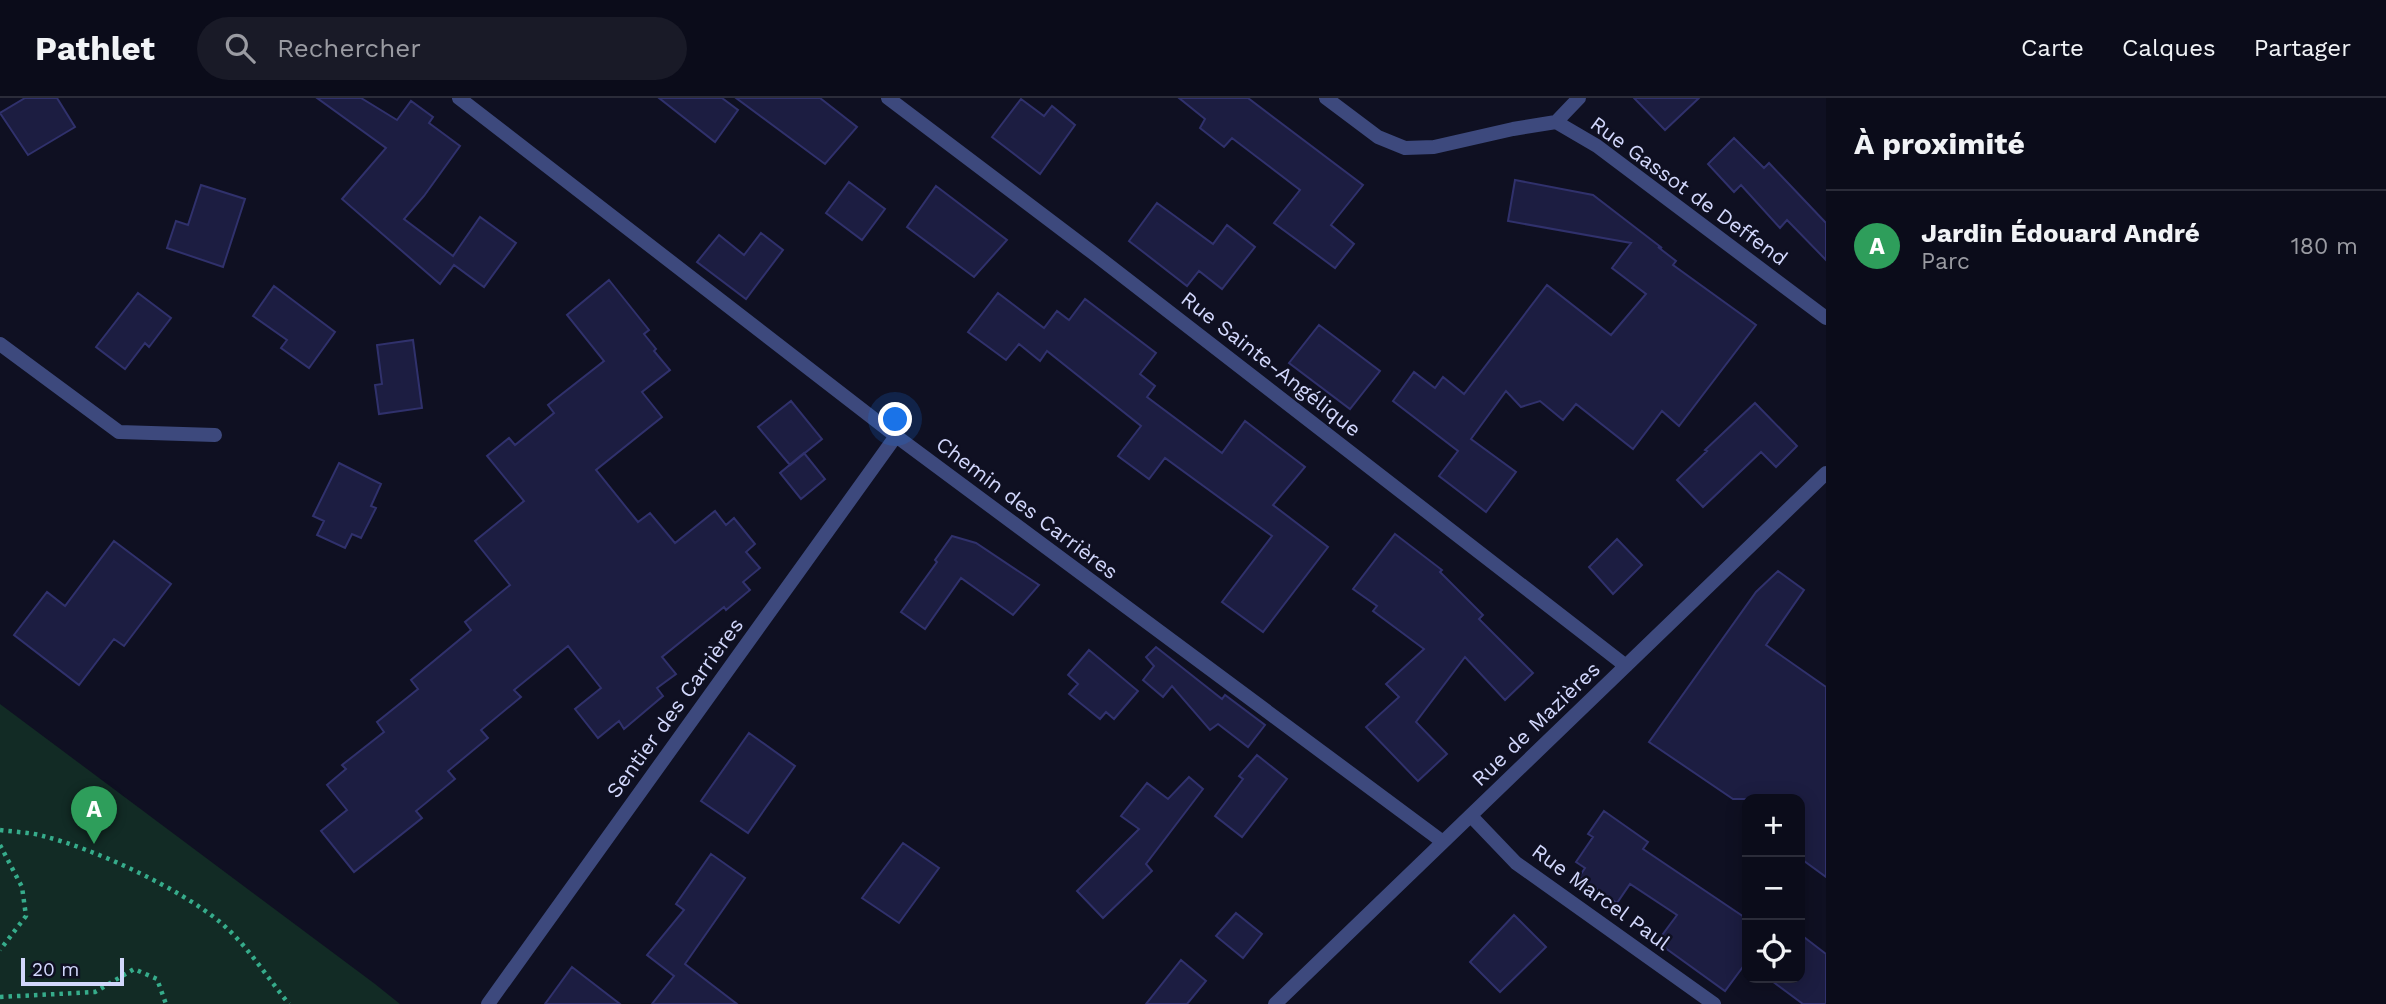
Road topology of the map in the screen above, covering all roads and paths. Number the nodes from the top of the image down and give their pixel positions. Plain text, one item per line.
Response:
1 (459, 98) edge
2 (888, 98) edge
3 (1326, 98) edge
4 (1579, 98) edge
5 (1556, 122) junction
6 (1826, 318) edge
7 (0, 344) edge
8 (215, 435) dead end
9 (896, 436) junction
10 (1826, 473) edge
11 (1626, 666) junction
12 (1471, 816) junction
13 (0, 830) edge
14 (1443, 842) junction
15 (0, 845) edge
16 (0, 950) edge
17 (0, 997) edge
18 (166, 1004) edge
19 (289, 1004) edge
20 (488, 1004) edge
21 (1275, 1004) edge
22 (1714, 1004) edge

1 - 9 street, Chemin des Carrières
2 - 11 street, Rue Sainte-Angélique
3 - 5 street, Rue Gassot de Deffend
4 - 5 street
5 - 6 street, Rue Gassot de Deffend
7 - 8 street
9 - 14 street, Chemin des Carrières
9 - 20 street, Sentier des Carrières
10 - 11 street, Rue de Mazières
11 - 12 street, Rue de Mazières
12 - 14 street, Rue de Mazières
12 - 22 street, Rue Marcel Paul
13 - 19 path
14 - 21 street, Rue de Mazières
15 - 16 path
17 - 18 path

